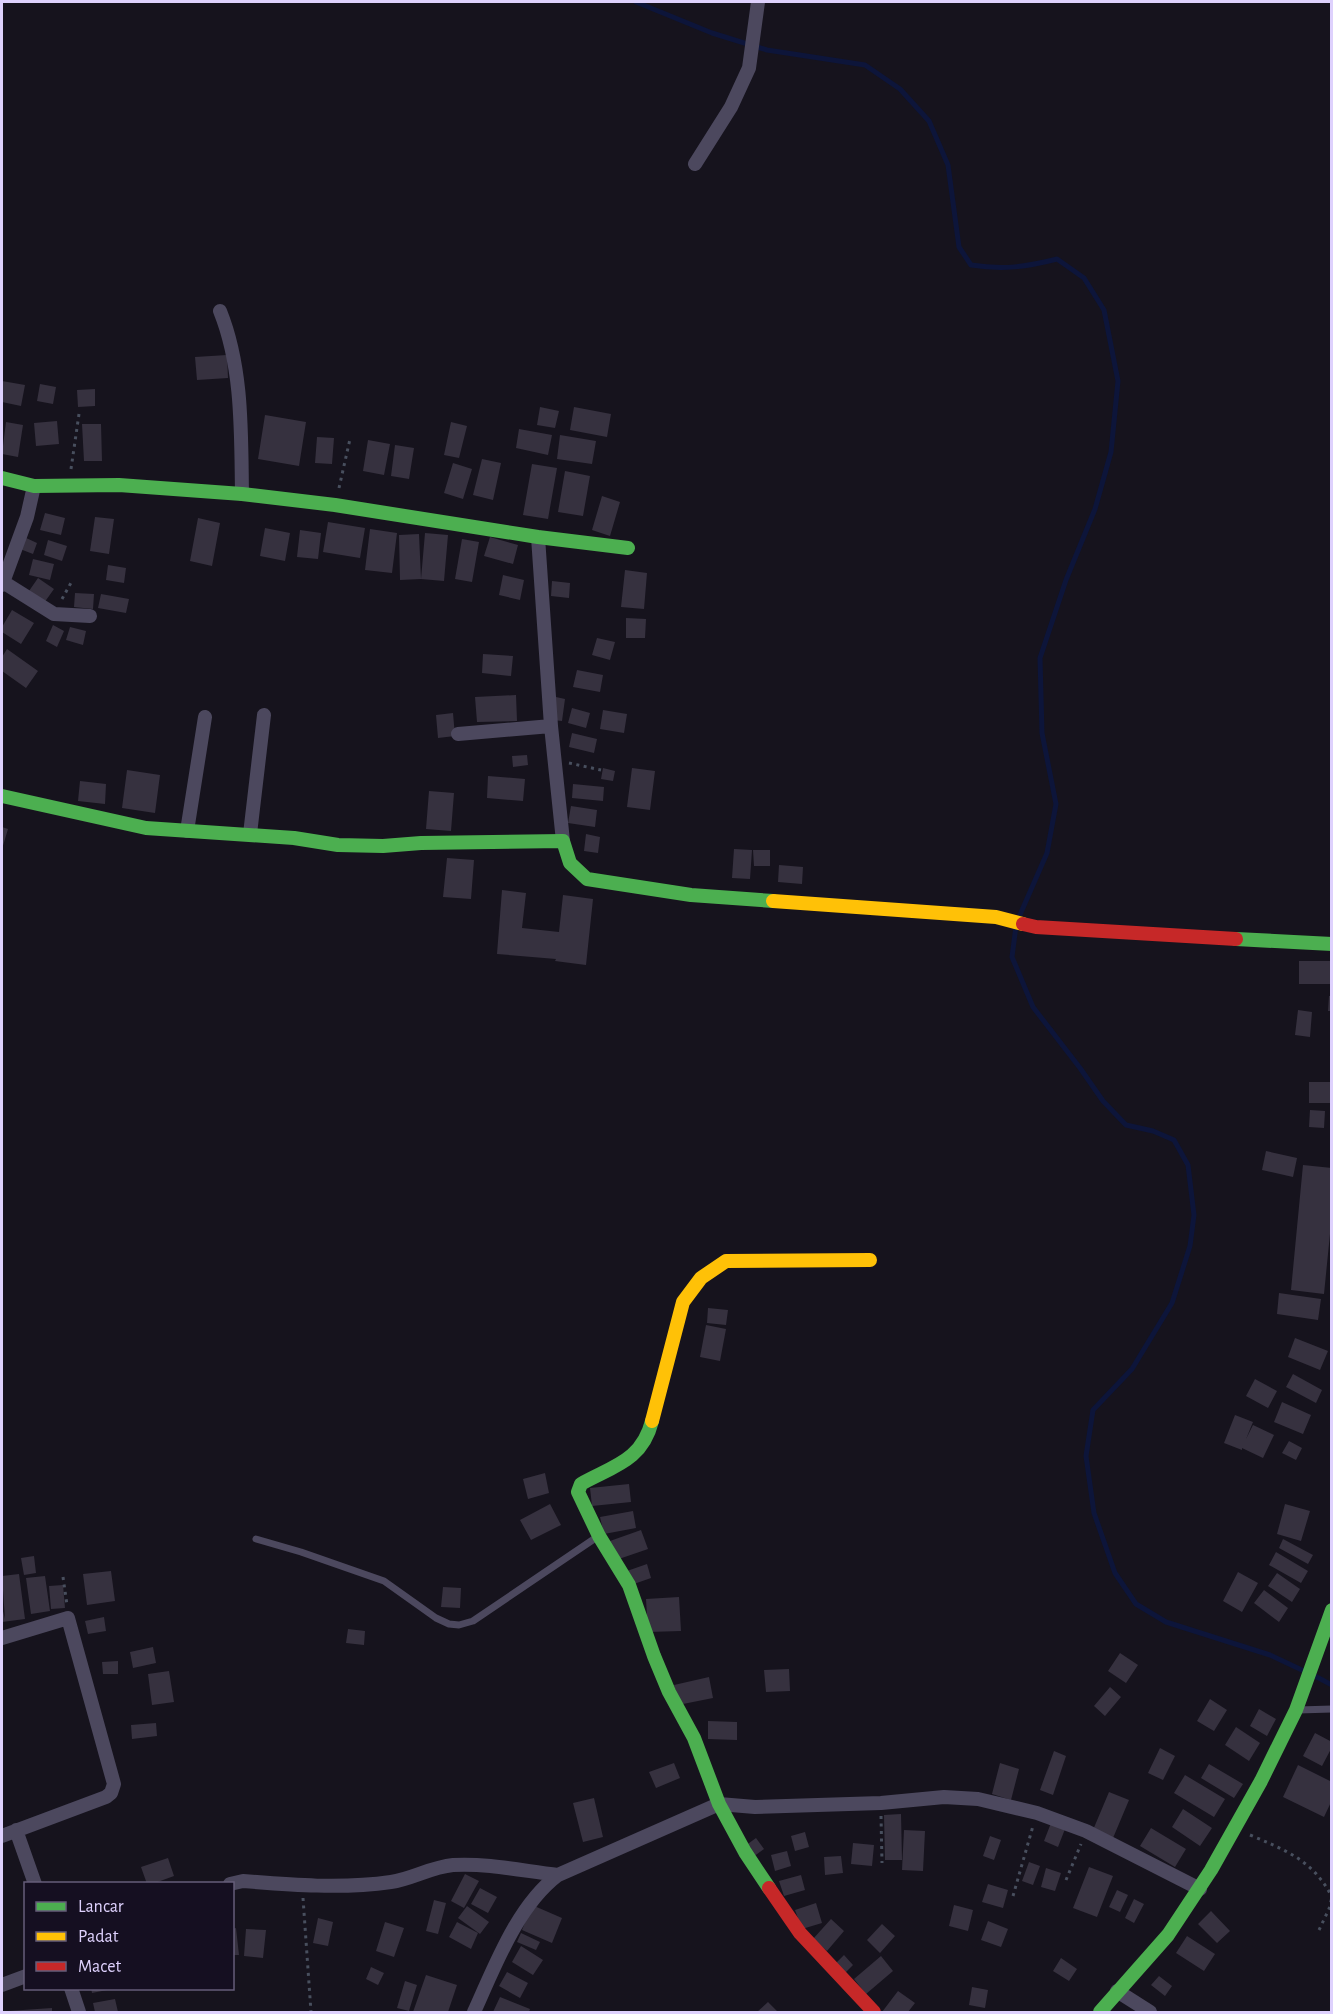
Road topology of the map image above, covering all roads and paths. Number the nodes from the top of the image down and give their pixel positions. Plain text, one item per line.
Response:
1 (758, 2) edge
2 (695, 164) dead end
3 (220, 311) dead end
4 (79, 414) dead end
5 (350, 439) dead end
6 (2, 478) edge
7 (69, 485) junction
8 (34, 486) junction
9 (242, 494) junction
10 (335, 505) junction
11 (537, 537) junction
12 (628, 548) dead end
13 (72, 581) dead end
14 (2, 584) edge
15 (54, 614) junction
16 (90, 616) dead end
17 (264, 715) dead end
18 (205, 717) dead end
19 (551, 726) junction
20 (459, 734) dead end
21 (555, 760) junction
22 (601, 770) dead end
23 (2, 796) edge
24 (187, 831) junction
25 (249, 834) junction
26 (563, 841) junction
27 (1332, 944) edge
28 (870, 1260) dead end
29 (599, 1536) junction
30 (256, 1539) dead end
31 (63, 1577) dead end
32 (1332, 1610) edge
33 (68, 1618) junction
34 (2, 1638) edge
35 (1332, 1709) edge
36 (1296, 1710) junction
37 (881, 1803) junction
38 (719, 1804) junction
39 (1037, 1813) junction
40 (1234, 1828) junction
41 (16, 1830) junction
42 (1086, 1832) junction
43 (2, 1836) edge
44 (882, 1863) dead end
45 (558, 1875) junction
46 (1066, 1880) dead end
47 (34, 1882) edge
48 (234, 1883) edge
49 (302, 1885) junction
50 (1200, 1888) junction
51 (1012, 1896) dead end
52 (1332, 1897) edge
53 (1319, 1930) dead end
54 (24, 1977) edge
55 (2, 1985) edge
56 (71, 1990) edge
57 (1117, 1991) junction
58 (79, 2013) edge
59 (311, 2013) edge
60 (474, 2013) edge
61 (874, 2013) edge
62 (1100, 2013) edge
63 (1150, 2013) edge

1 - 2 street
3 - 9 street
4 - 7 path
5 - 10 path
6 - 8 street
7 - 8 street
7 - 9 street
8 - 14 street
9 - 10 street
10 - 11 street
11 - 12 street
11 - 19 street
13 - 15 path
14 - 15 street
15 - 16 street
17 - 25 street
18 - 24 street
19 - 20 street
19 - 21 street
21 - 22 path
21 - 26 street
23 - 24 street
24 - 25 street
25 - 26 street
26 - 27 street
28 - 29 street
29 - 30 lane
29 - 38 street
31 - 33 path
32 - 36 street
33 - 34 street
33 - 41 street
35 - 36 lane
36 - 40 street
37 - 38 street
37 - 39 street
37 - 44 path
38 - 45 street
38 - 61 street
39 - 42 street
39 - 51 path
40 - 50 street
40 - 52 path
41 - 43 street
41 - 47 street
42 - 46 path
42 - 50 street
45 - 49 street
45 - 60 street
48 - 49 street
49 - 59 path
50 - 57 street
52 - 53 path
54 - 55 street
56 - 58 street
57 - 62 street
57 - 63 street

